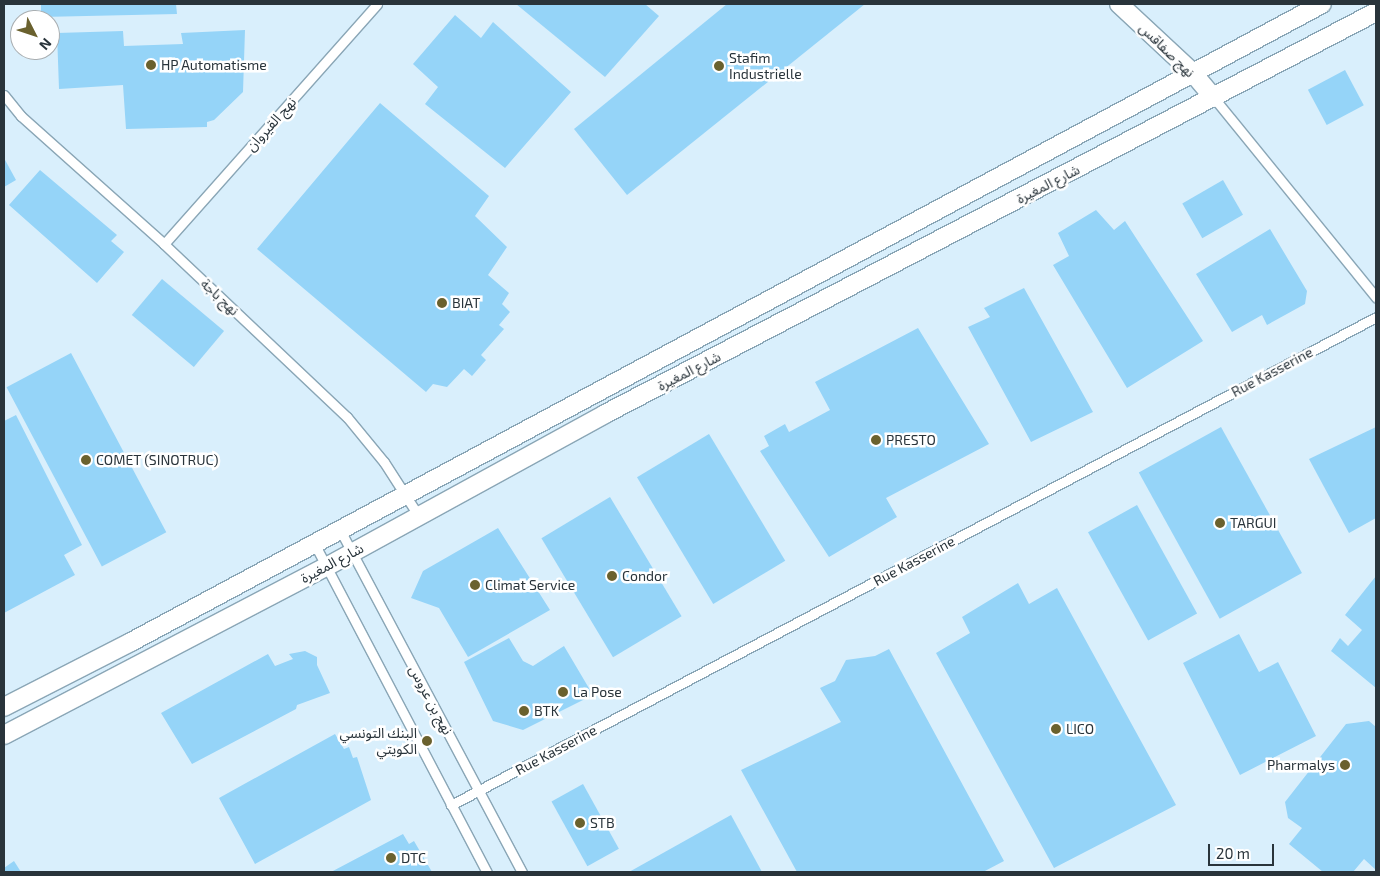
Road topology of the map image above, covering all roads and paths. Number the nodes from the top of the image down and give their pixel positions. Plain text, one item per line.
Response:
1 (377, 4) edge
2 (1119, 4) edge
3 (1322, 4) edge
4 (1376, 12) edge
5 (1192, 72) junction
6 (4, 95) edge
7 (1214, 98) junction
8 (164, 244) junction
9 (1376, 297) edge
10 (1376, 317) edge
11 (405, 494) junction
12 (418, 515) junction
13 (339, 528) junction
14 (313, 543) junction
15 (353, 552) junction
16 (326, 566) junction
17 (4, 707) edge
18 (4, 736) edge
19 (479, 790) junction
20 (452, 805) junction
21 (487, 872) edge
22 (522, 872) edge

1 - 8 lane, نهج القيروان
2 - 5 street, نهج صفاقس
3 - 5 street, شارع المغيرة
4 - 7 street, شارع المغيرة
5 - 7 street, نهج صفاقس
5 - 11 street, شارع المغيرة
6 - 8 lane, نهج باجة
7 - 9 lane
7 - 12 street, شارع المغيرة
8 - 11 lane, نهج باجة
10 - 19 lane, Rue Kasserine
11 - 12 lane, نهج باجة
11 - 13 street, شارع المغيرة
12 - 15 street, شارع المغيرة
13 - 14 street, شارع المغيرة
13 - 15 lane, نهج بن عروس
14 - 16 lane
14 - 17 street, شارع المغيرة
15 - 16 street, شارع المغيرة
15 - 19 lane, نهج بن عروس
16 - 18 street, شارع المغيرة
16 - 20 lane
19 - 20 lane, Rue Kasserine
19 - 22 lane, نهج بن عروس
20 - 21 lane

